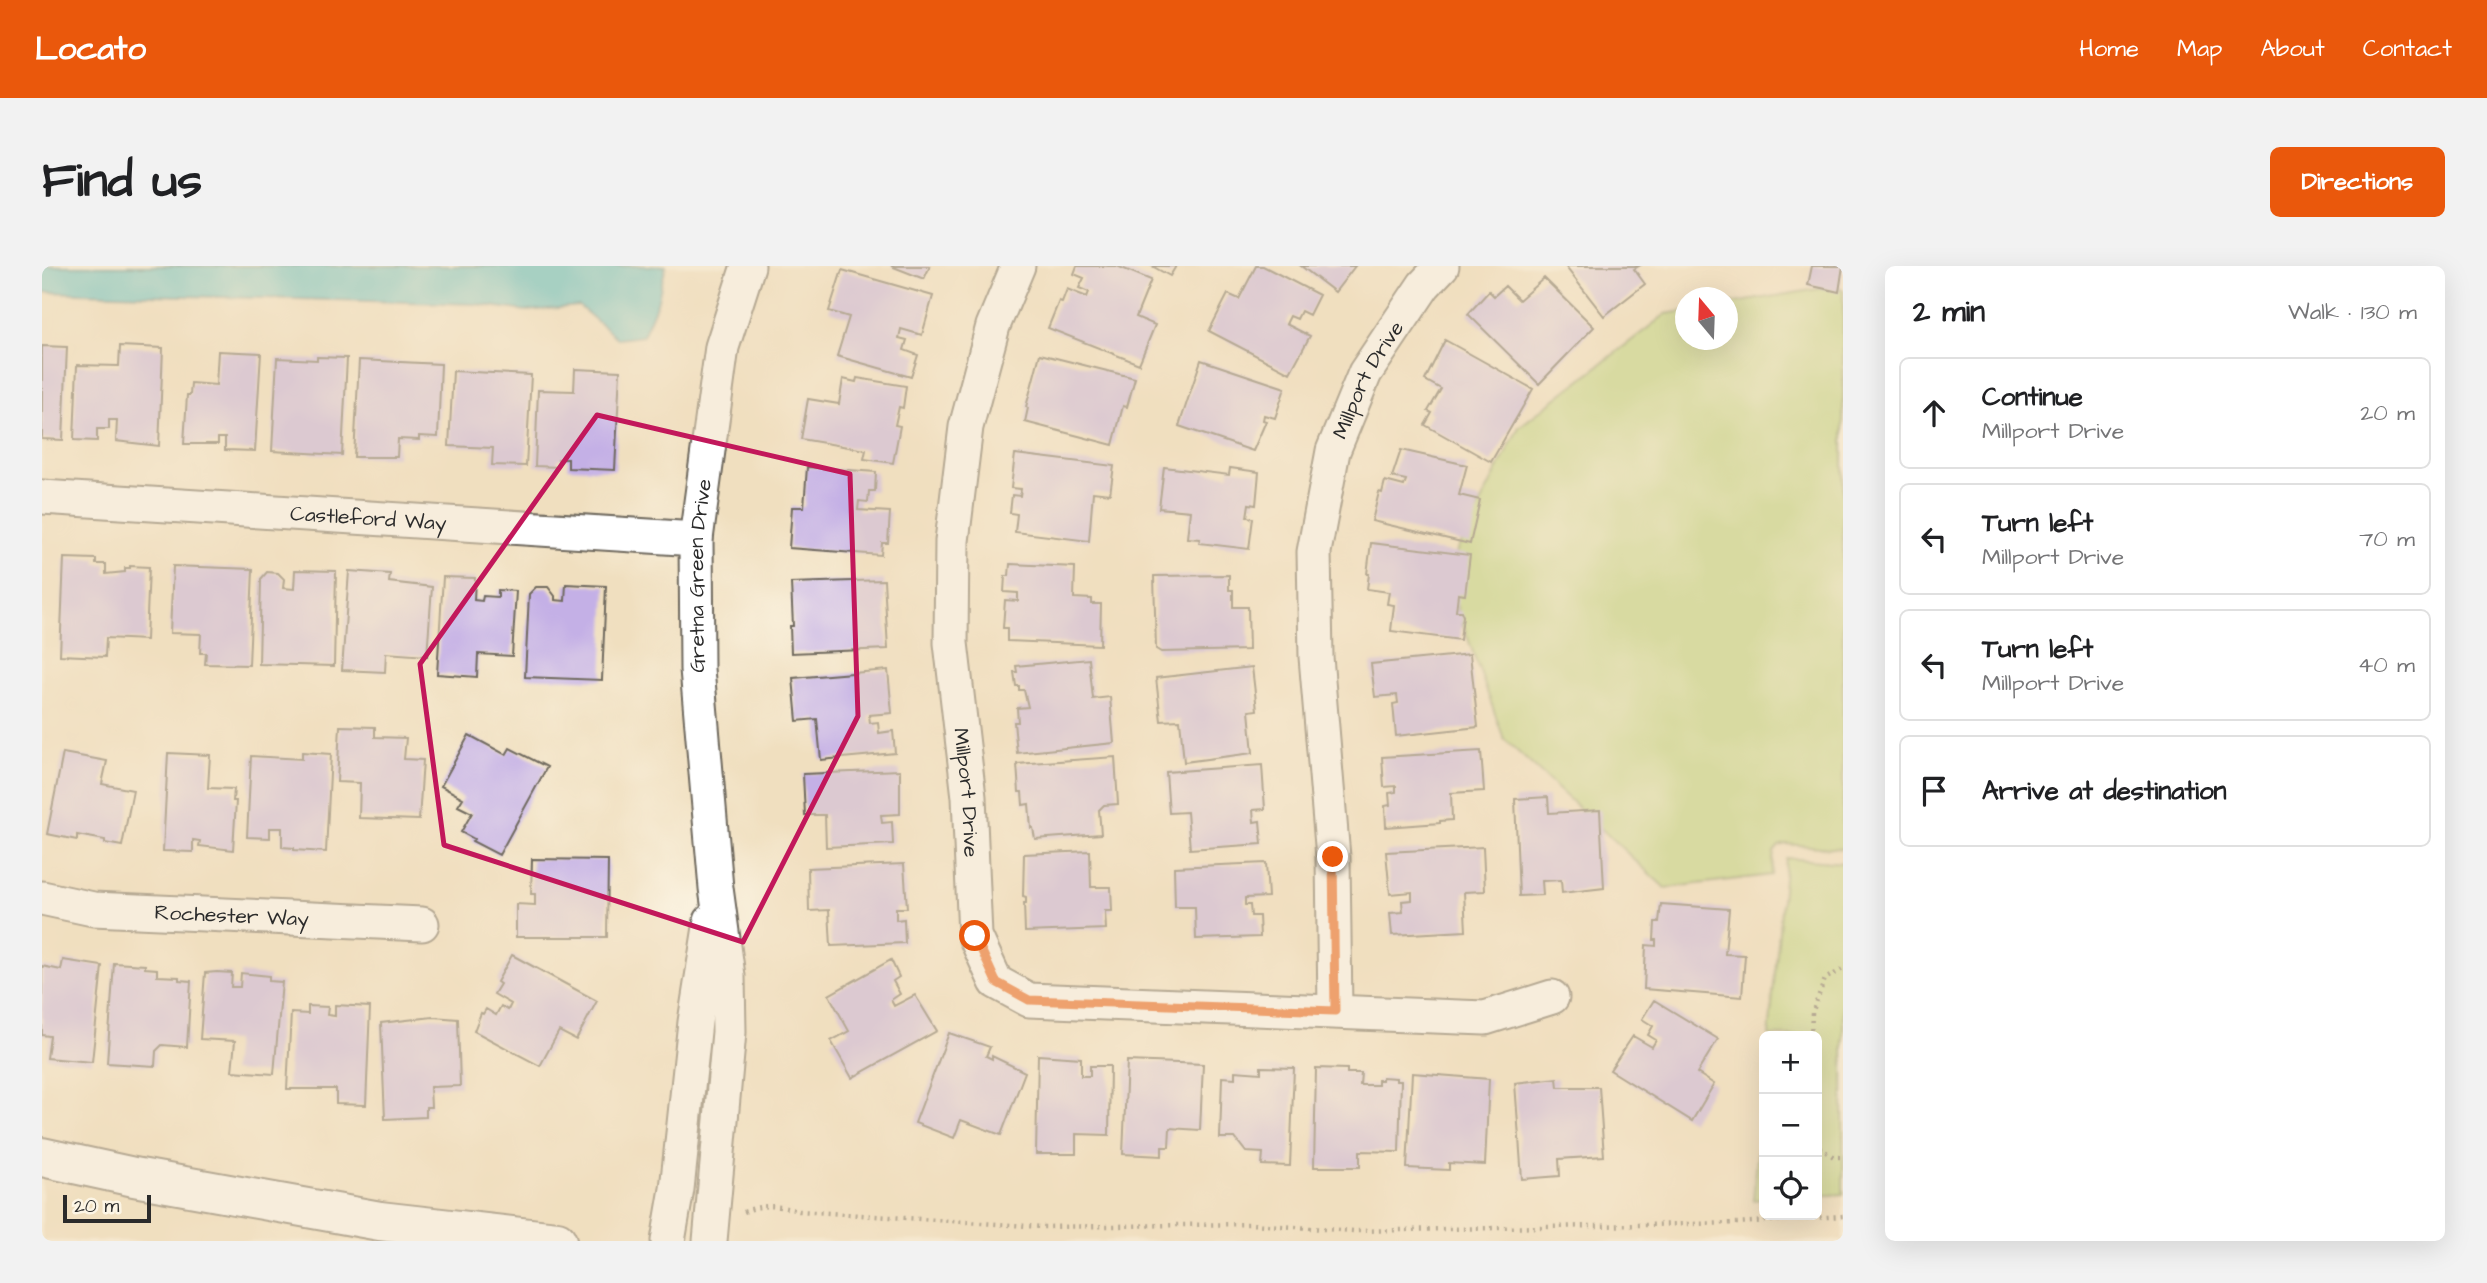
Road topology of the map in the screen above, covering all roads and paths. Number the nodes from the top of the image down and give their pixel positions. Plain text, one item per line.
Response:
1 (748, 266) edge
2 (1018, 266) edge
3 (1442, 266) edge
4 (42, 497) edge
5 (696, 539) junction
6 (716, 888) junction
7 (42, 898) edge
8 (422, 924) dead end
9 (1843, 969) edge
10 (1552, 997) dead end
11 (1335, 1011) junction
12 (1811, 1031) edge
13 (1822, 1150) edge
14 (42, 1157) edge
15 (1843, 1157) edge
16 (741, 1214) dead end
17 (1843, 1216) edge
18 (557, 1241) edge
19 (668, 1241) edge
20 (710, 1241) edge

1 - 5 street, Gretna Green Drive
2 - 11 street, Millport Drive
3 - 11 street, Millport Drive
4 - 5 street, Castleford Way
5 - 6 street, Gretna Green Drive
6 - 19 street, Gretna Green Drive
6 - 20 street, Gretna Green Drive
7 - 8 street, Rochester Way
9 - 12 path
10 - 11 street, Millport Drive
13 - 15 path
14 - 18 main road
16 - 17 path

